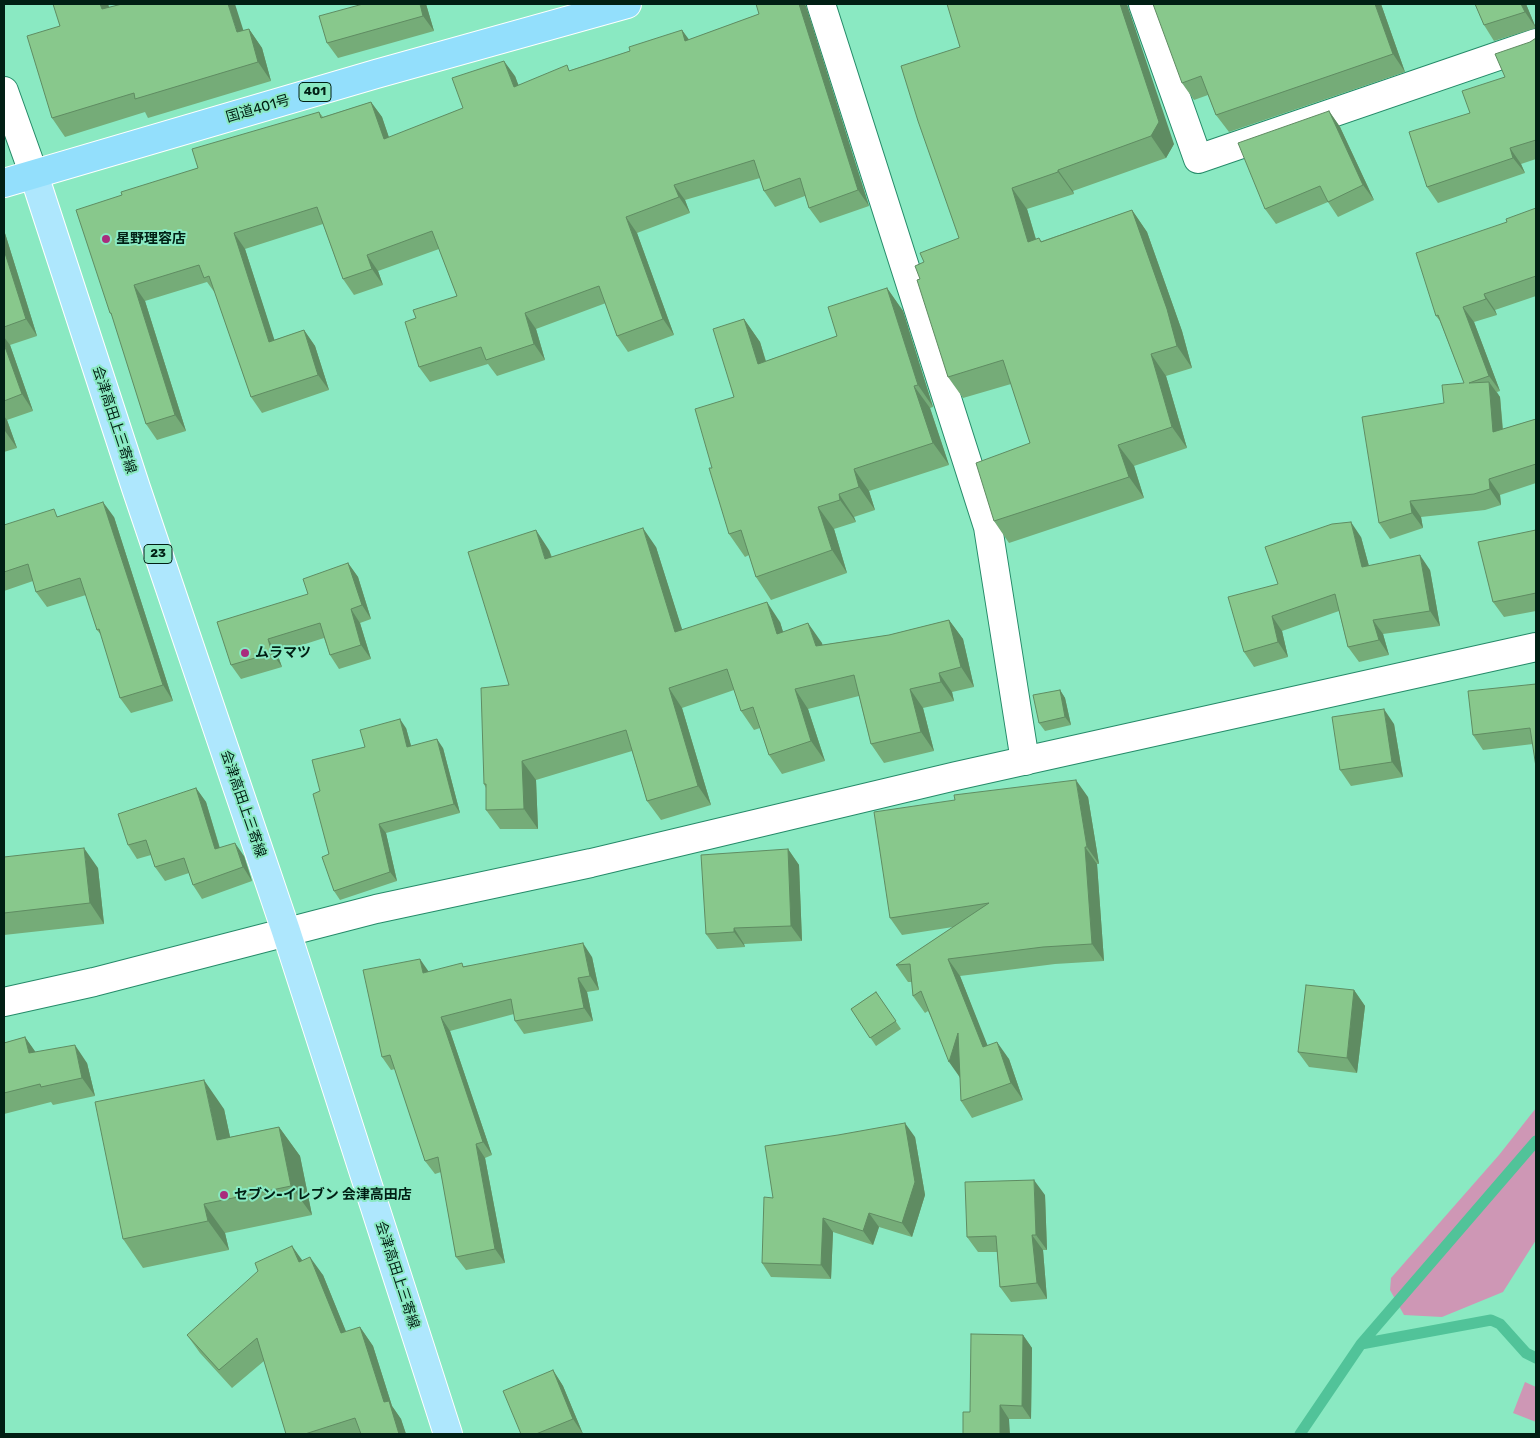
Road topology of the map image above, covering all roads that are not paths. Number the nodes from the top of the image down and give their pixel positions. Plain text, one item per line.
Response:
1 (627, 4) edge
2 (821, 4) edge
3 (1143, 4) edge
4 (1536, 43) edge
5 (4, 91) edge
6 (34, 175) junction
7 (4, 183) edge
8 (1536, 647) edge
9 (1025, 760) junction
10 (286, 931) junction
11 (4, 1002) edge
12 (448, 1434) edge

1 - 6 highway, 国道401号 / 401
2 - 9 street
3 - 4 street
5 - 6 street
6 - 7 highway, 国道401号 / 401
6 - 10 main road, 会津高田上三寄線 / 23
8 - 9 street
9 - 10 street
10 - 11 street
10 - 12 main road, 会津高田上三寄線 / 23

